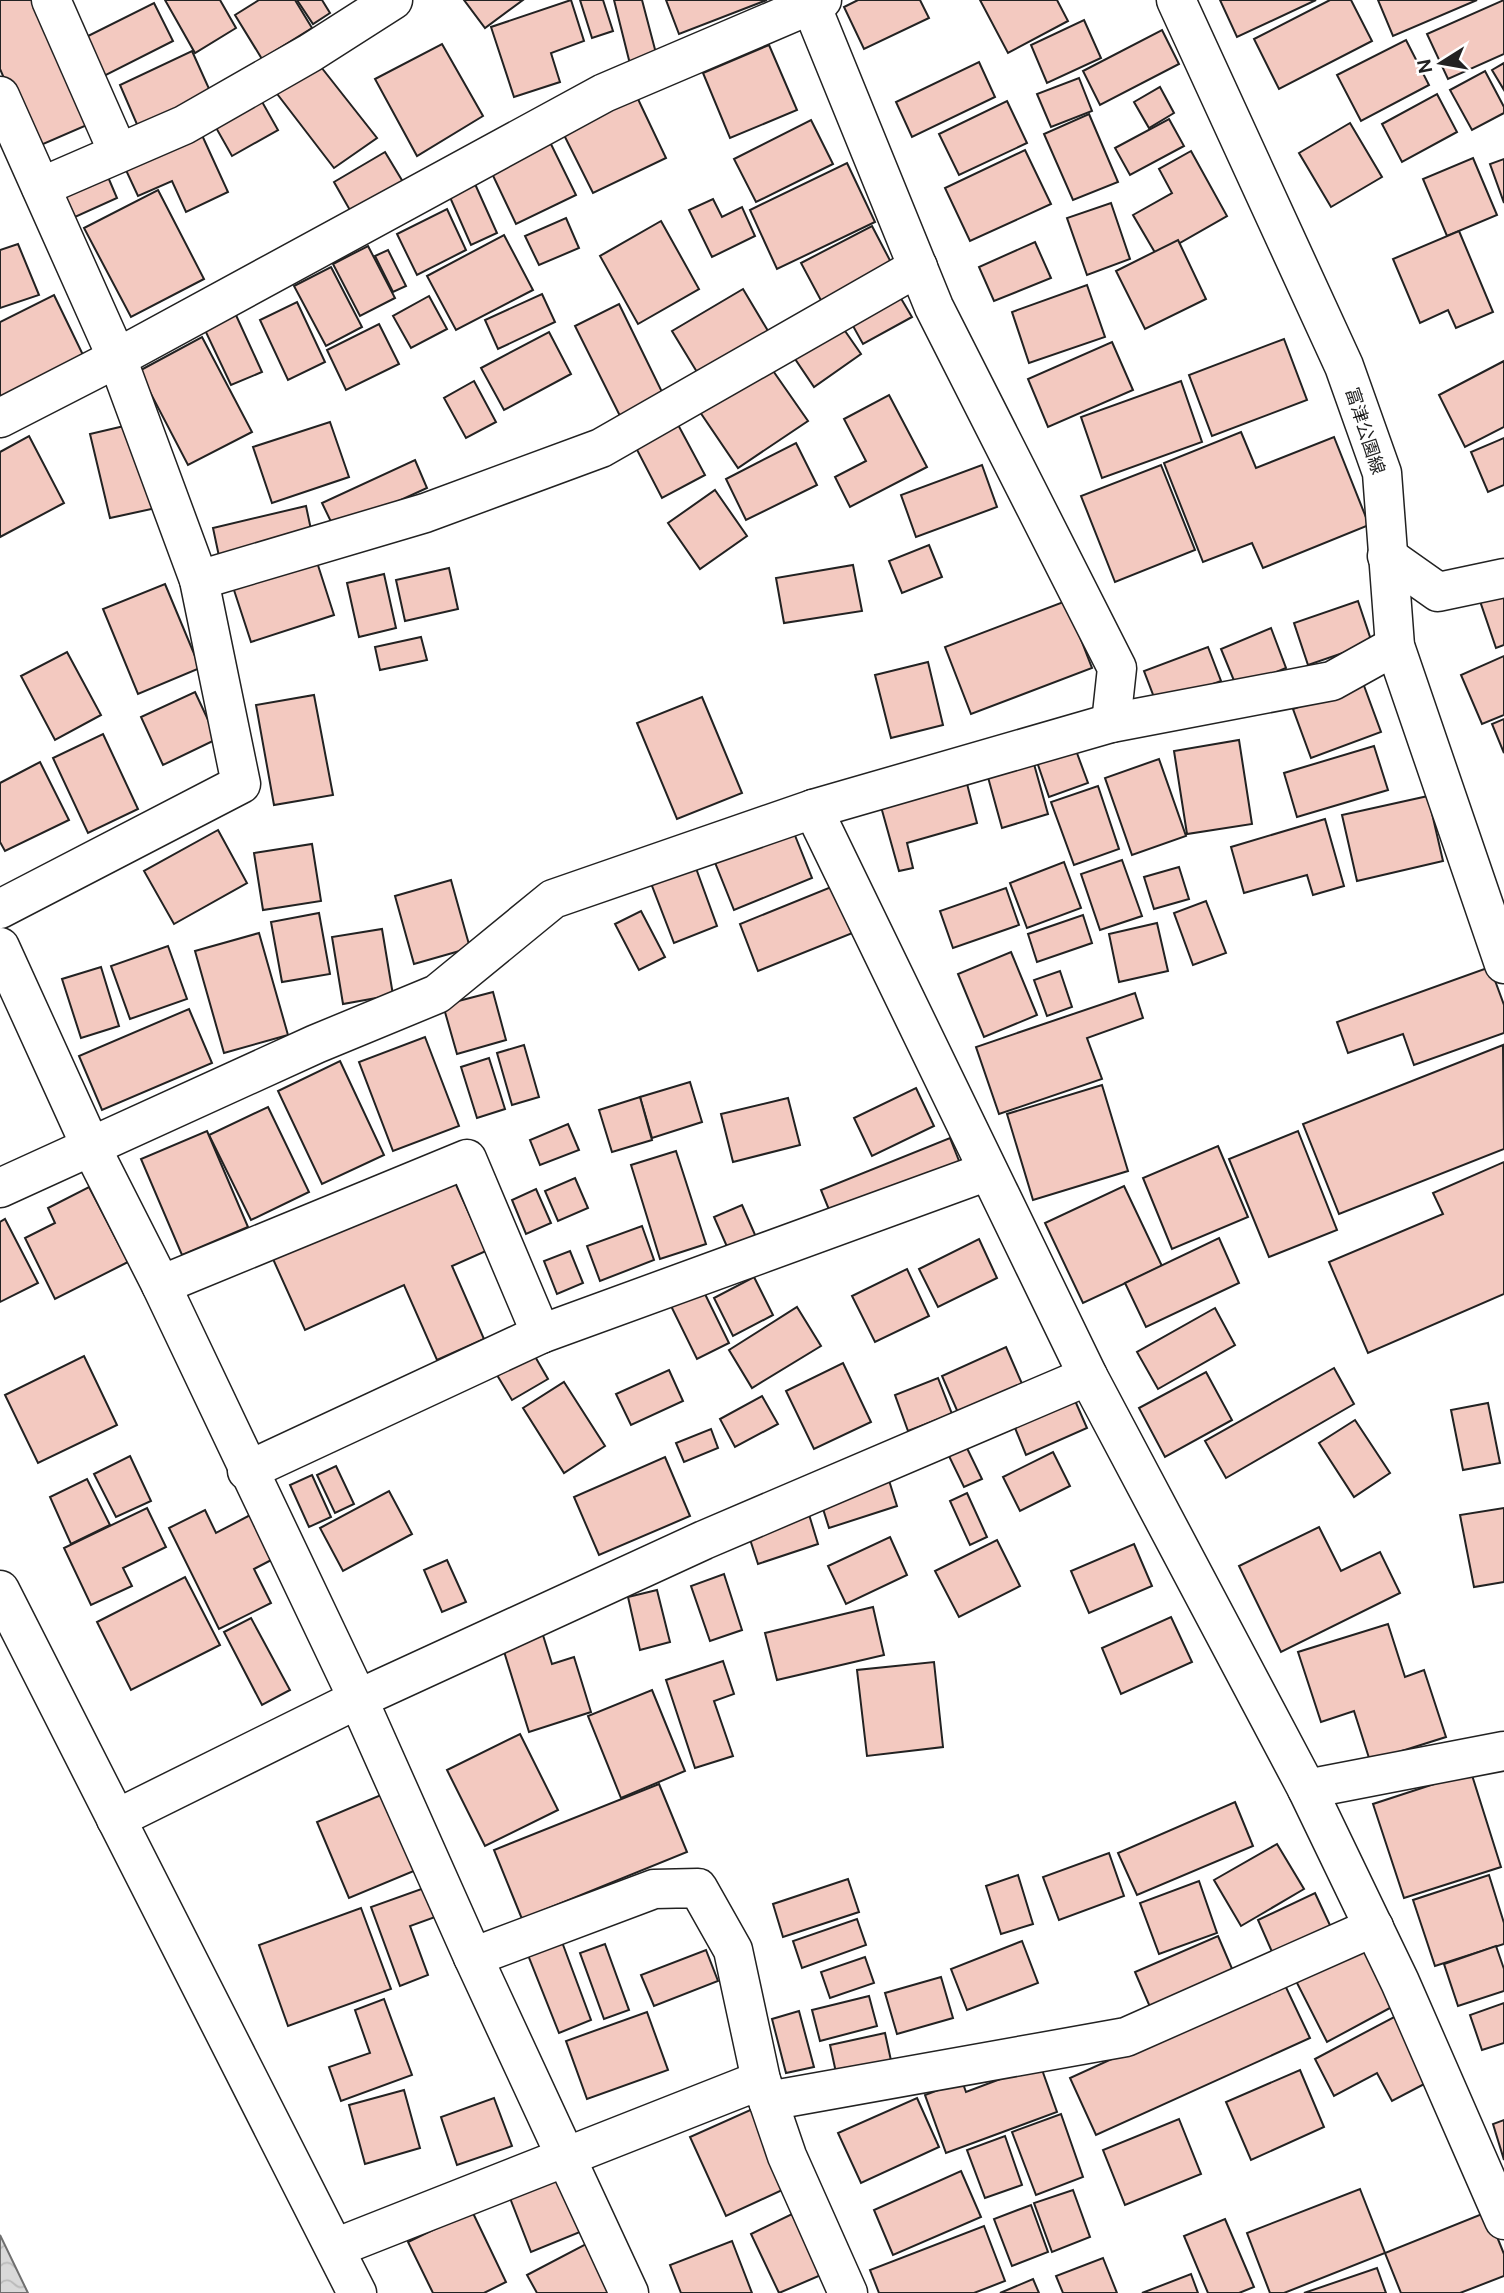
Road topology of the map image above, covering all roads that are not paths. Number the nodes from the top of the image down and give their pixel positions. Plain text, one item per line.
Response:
1 (51, 0) edge
2 (393, 0) edge
3 (1176, 0) edge
4 (814, 2) edge
5 (0, 96) edge
6 (118, 152) junction
7 (41, 187) junction
8 (918, 267) junction
9 (117, 358) junction
10 (0, 418) edge
11 (1387, 556) junction
12 (1504, 578) edge
13 (199, 580) junction
14 (1395, 646) junction
15 (1111, 723) junction
16 (813, 809) junction
17 (0, 909) edge
18 (0, 947) edge
19 (1504, 964) edge
20 (91, 1147) junction
21 (988, 1171) junction
22 (0, 1188) edge
23 (161, 1285) junction
24 (541, 1334) junction
25 (1088, 1376) junction
26 (247, 1471) junction
27 (0, 1590) edge
28 (358, 1699) junction
29 (1504, 1751) edge
30 (1307, 1789) junction
31 (116, 1819) junction
32 (1374, 1927) junction
33 (472, 1957) junction
34 (765, 2091) junction
35 (565, 2156) junction
36 (1504, 2220) edge
37 (335, 2248) junction
38 (358, 2293) edge
39 (629, 2293) edge
40 (848, 2293) edge

1 - 6 street
2 - 6 street
3 - 11 street, 富津公園線
4 - 8 street
4 - 9 street
5 - 7 street
6 - 7 street
7 - 9 street
8 - 13 street
8 - 15 street
9 - 10 street
9 - 13 street
11 - 12 street
11 - 14 street, 富津公園線
13 - 17 street
14 - 15 street
14 - 19 street, 富津公園線
15 - 16 street
16 - 20 street
16 - 21 street
18 - 20 street
20 - 22 street
20 - 23 street
21 - 24 street
21 - 25 street
23 - 24 street
23 - 26 street
24 - 26 street
25 - 28 street
25 - 30 street
26 - 28 street
27 - 31 street
28 - 31 street
28 - 33 street
29 - 30 street
30 - 32 street
31 - 37 street
32 - 34 street
32 - 36 street
33 - 34 street
33 - 35 street
34 - 35 street
34 - 40 street
35 - 37 street
35 - 39 street
37 - 38 street

